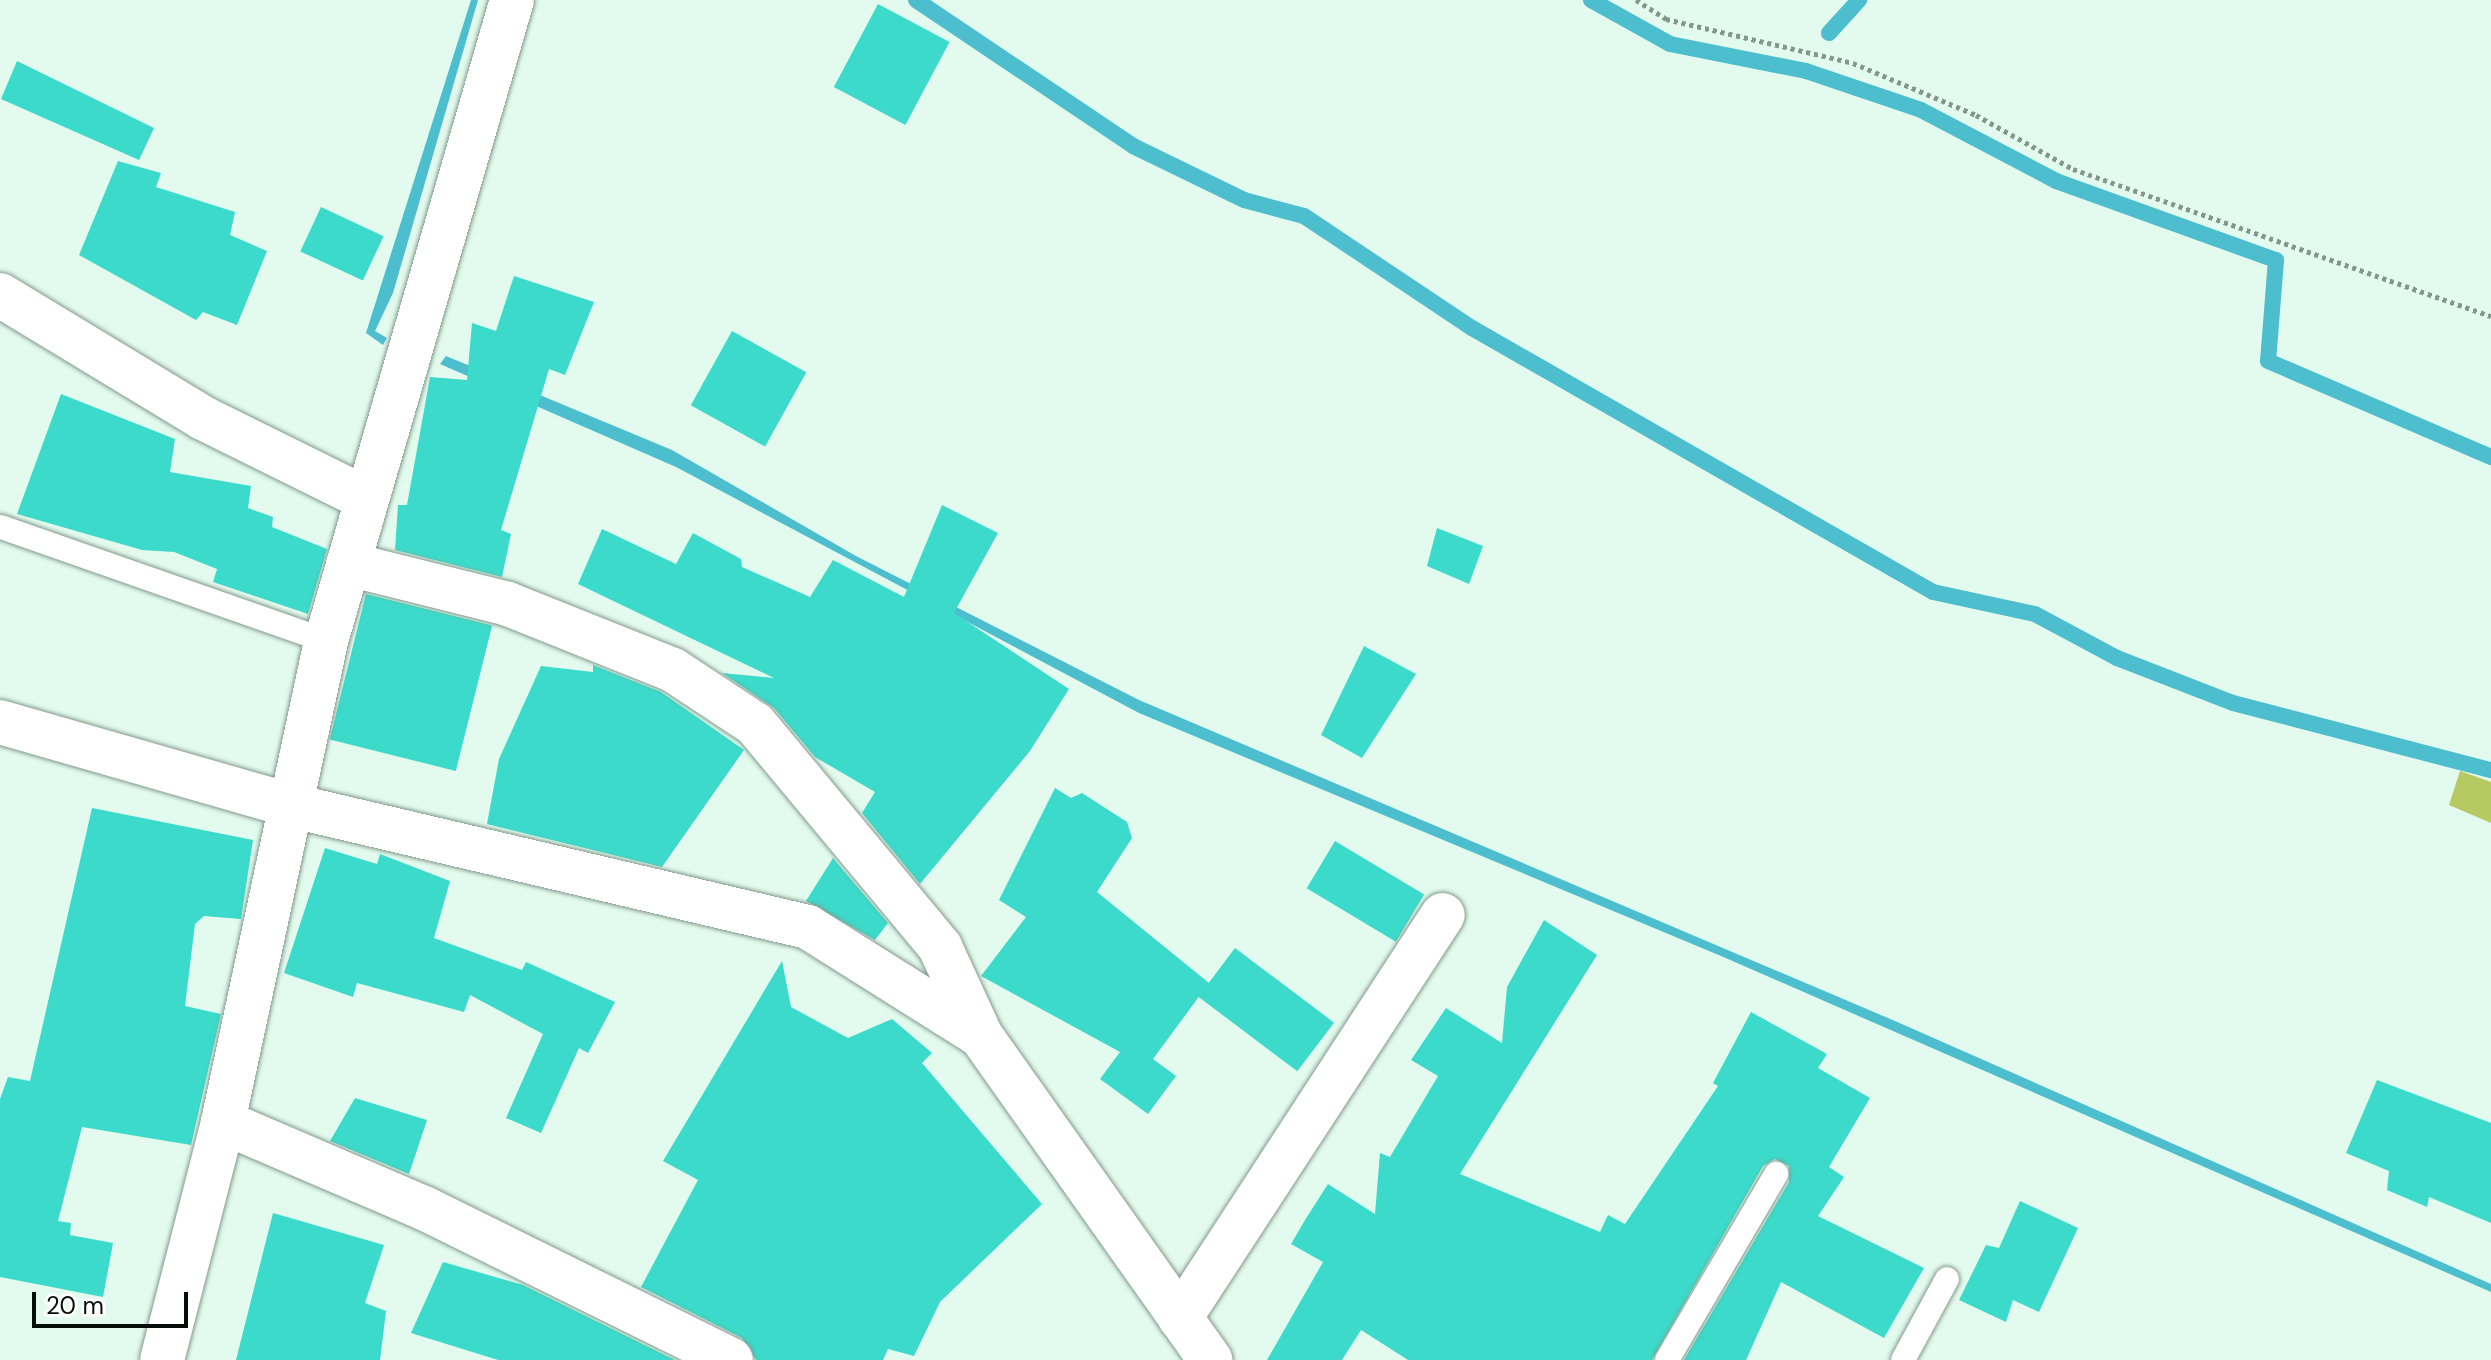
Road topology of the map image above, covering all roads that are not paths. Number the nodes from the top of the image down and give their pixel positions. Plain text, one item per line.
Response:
1 (512, 0) edge
2 (0, 295) edge
3 (365, 498) junction
4 (1, 527) edge
5 (348, 564) junction
6 (326, 641) junction
7 (0, 722) edge
8 (289, 805) junction
9 (1443, 915) dead end
10 (981, 1036) junction
11 (223, 1122) junction
12 (1776, 1174) dead end
13 (1947, 1279) dead end
14 (1180, 1318) junction
15 (162, 1360) edge
16 (731, 1360) edge
17 (1210, 1360) edge
18 (1667, 1360) edge
19 (1903, 1360) edge

1 - 3 street
2 - 3 street
3 - 5 street
4 - 6 lane
5 - 6 street
5 - 10 street
6 - 8 street
7 - 8 street
8 - 10 street
8 - 11 street
9 - 14 street
10 - 14 street
11 - 15 street
11 - 16 street
12 - 18 lane
13 - 19 lane
14 - 17 street

